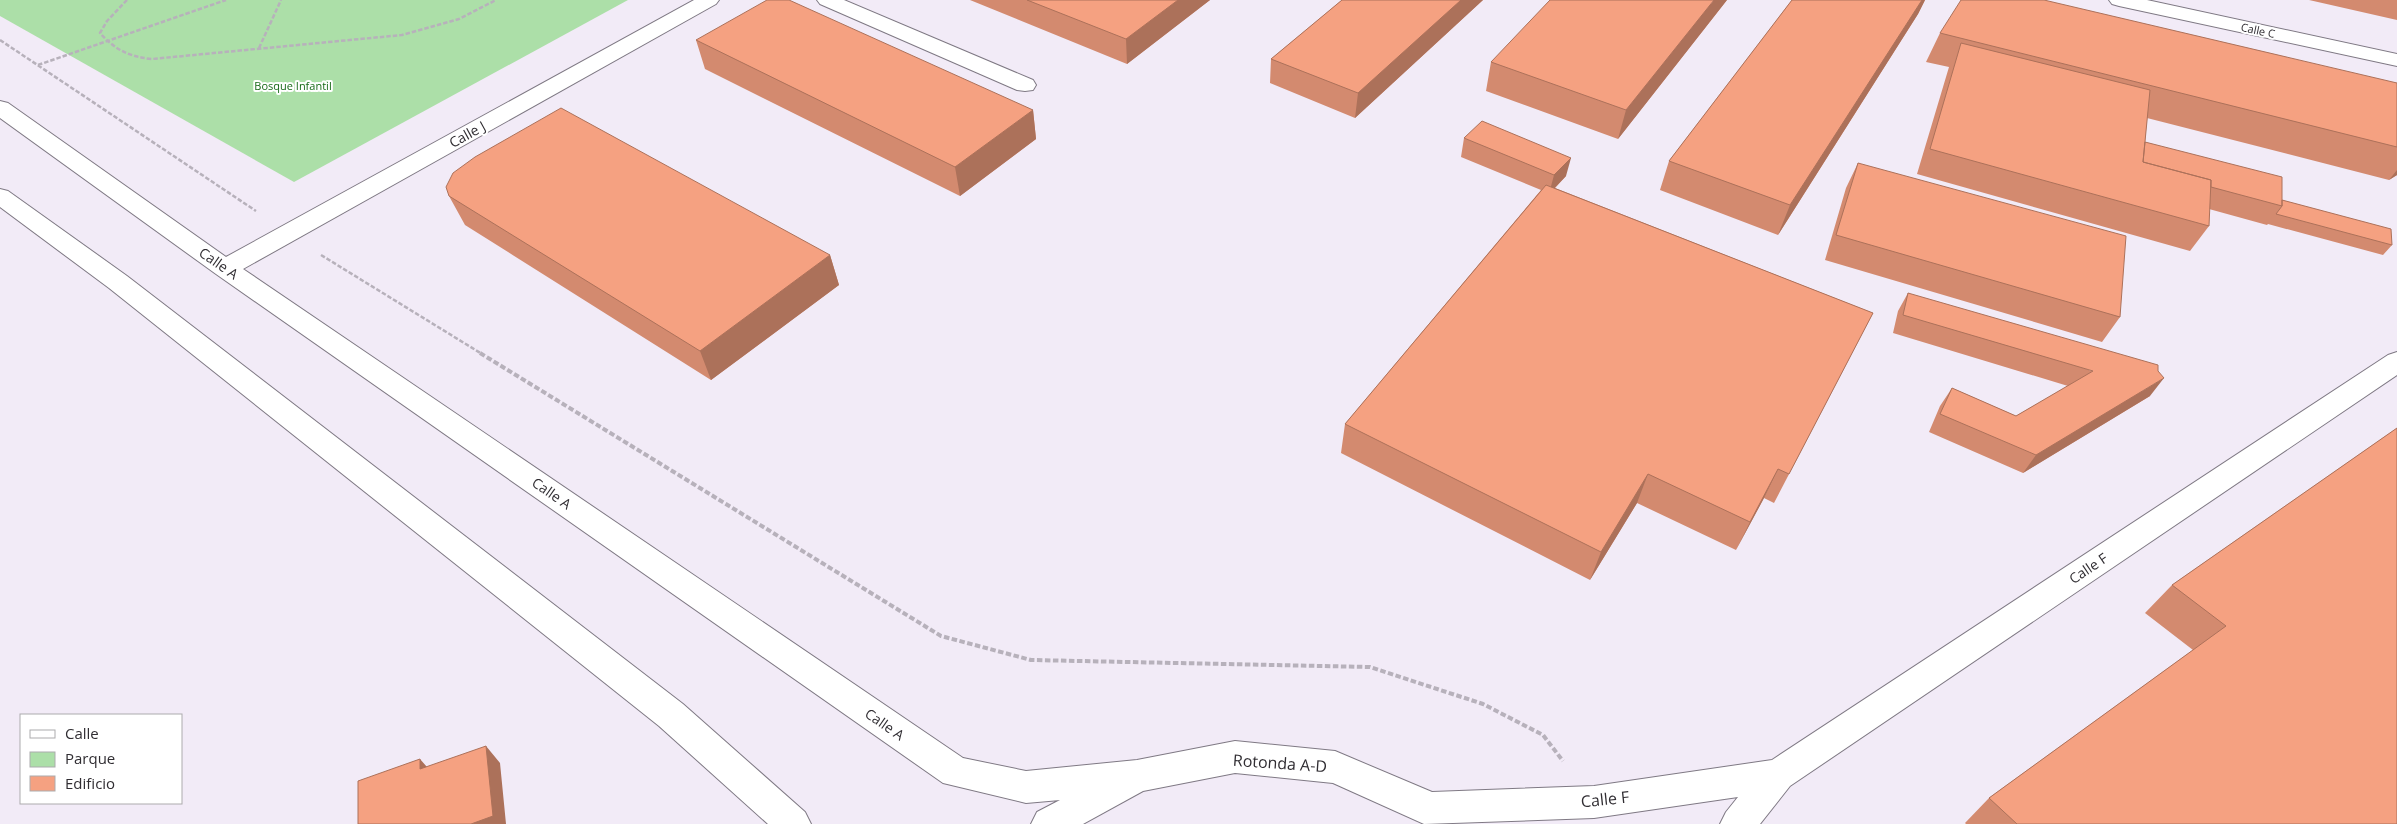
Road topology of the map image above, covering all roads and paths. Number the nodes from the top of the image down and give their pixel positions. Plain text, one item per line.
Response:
1 (126, 0) edge
2 (226, 0) edge
3 (280, 0) edge
4 (496, 0) edge
5 (709, 0) edge
6 (827, 0) edge
7 (2119, 0) edge
8 (0, 40) edge
9 (105, 40) junction
10 (258, 48) junction
11 (2397, 60) edge
12 (37, 65) junction
13 (1025, 85) dead end
14 (0, 108) edge
15 (0, 196) edge
16 (288, 233) junction
17 (225, 268) junction
18 (2397, 362) edge
19 (1778, 775) junction
20 (1137, 776) junction
21 (1594, 802) junction
22 (1441, 816) edge
23 (793, 824) edge
24 (1049, 824) edge
25 (1738, 824) edge

1 - 9 path
2 - 9 path
3 - 10 path
4 - 10 path
5 - 16 street, Calle J
6 - 13 street
7 - 11 street, Calle C
8 - 12 path
9 - 10 path
9 - 12 path
12 - 16 path
14 - 17 street, Calle A
15 - 23 street
16 - 17 street, Calle J
16 - 21 path
17 - 20 street, Calle A
18 - 19 street, Calle F
19 - 21 street, Calle F
19 - 25 street, Calle F
20 - 22 street, Rotonda A-D
20 - 24 street, Rotonda A-D
21 - 22 street, Calle F

